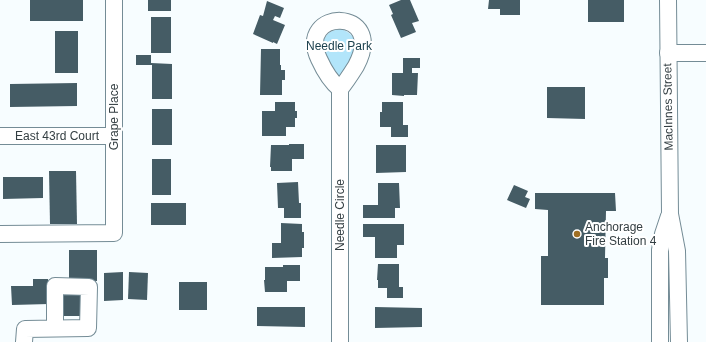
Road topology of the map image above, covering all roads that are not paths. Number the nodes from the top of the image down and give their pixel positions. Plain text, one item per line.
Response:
1 (114, 0) edge
2 (668, 0) edge
3 (668, 53) junction
4 (706, 53) edge
5 (340, 89) dead end
6 (0, 136) edge
7 (114, 136) junction
8 (670, 214) junction
9 (0, 234) edge
10 (54, 328) dead end
11 (24, 342) edge
12 (340, 342) edge
13 (660, 342) edge
14 (678, 342) edge

1 - 7 street, Grape Place
2 - 3 street, MacInnes Street
3 - 4 street
3 - 8 street, MacInnes Street
5 - 12 street, Needle Circle
6 - 7 street, East 43rd Court
7 - 9 street, Grape Place
8 - 13 street, MacInnes Street
8 - 14 street, MacInnes Street
10 - 11 street

